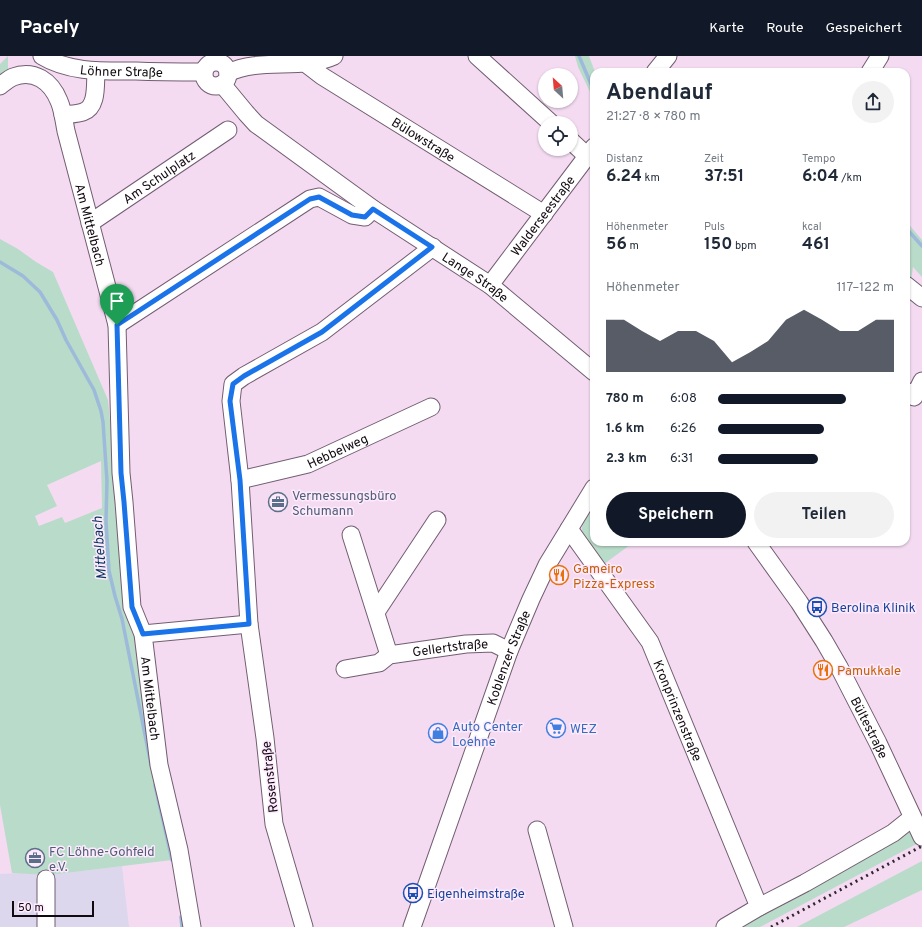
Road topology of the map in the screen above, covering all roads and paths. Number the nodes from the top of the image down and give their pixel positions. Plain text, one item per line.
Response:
1 (42, 56) edge
2 (334, 56) edge
3 (477, 56) edge
4 (668, 56) edge
5 (880, 56) edge
6 (305, 63) junction
7 (658, 68) edge
8 (872, 68) edge
9 (96, 71) junction
10 (225, 78) junction
11 (0, 86) edge
12 (64, 115) junction
13 (543, 116) edge
14 (228, 130) dead end
15 (578, 145) edge
16 (590, 151) edge
17 (373, 209) junction
18 (544, 214) junction
19 (90, 223) junction
20 (432, 247) junction
21 (490, 285) junction
22 (910, 288) edge
23 (922, 298) edge
24 (117, 325) junction
25 (590, 369) edge
26 (922, 381) edge
27 (910, 394) edge
28 (431, 407) dead end
29 (240, 480) junction
30 (590, 495) edge
31 (437, 520) dead end
32 (569, 529) junction
33 (351, 536) dead end
34 (759, 546) edge
35 (376, 612) junction
36 (249, 624) junction
37 (143, 634) junction
38 (509, 651) junction
39 (389, 655) junction
40 (345, 669) dead end
41 (917, 827) edge
42 (537, 830) dead end
43 (46, 879) dead end
44 (759, 907) junction
45 (46, 927) edge
46 (192, 927) edge
47 (304, 927) edge
48 (412, 927) edge
49 (564, 927) edge
50 (725, 927) edge

1 - 9 street, Löhner Straße
2 - 6 street
3 - 13 street
4 - 7 street
5 - 8 street
6 - 10 street
6 - 18 street, Bülowstraße
9 - 10 street, Löhner Straße
9 - 12 street
10 - 17 street, Lange Straße
11 - 12 street, Am Mittelbach
12 - 19 street, Am Mittelbach
14 - 19 street, Am Schulplatz
15 - 16 street
16 - 18 street, Walderseestraße
17 - 20 street, Lange Straße
17 - 24 street
18 - 21 street, Walderseestraße
19 - 24 street, Am Mittelbach
20 - 21 street, Lange Straße
20 - 29 street, Rosenstraße
21 - 25 street, Lange Straße
22 - 23 street
24 - 37 street, Am Mittelbach
26 - 27 street
28 - 29 street, Hebbelweg
29 - 36 street, Rosenstraße
30 - 32 street, Koblenzer Straße
31 - 35 street
32 - 38 street, Koblenzer Straße
32 - 44 street, Kronprinzenstraße
33 - 35 street
34 - 41 street, Bültestraße
35 - 39 street
36 - 37 street
36 - 47 street, Rosenstraße
37 - 46 street, Am Mittelbach
38 - 39 street, Gellertstraße
38 - 48 street, Koblenzer Straße
39 - 40 street, Gellertstraße
41 - 44 street
42 - 49 street
43 - 45 street
44 - 50 street

